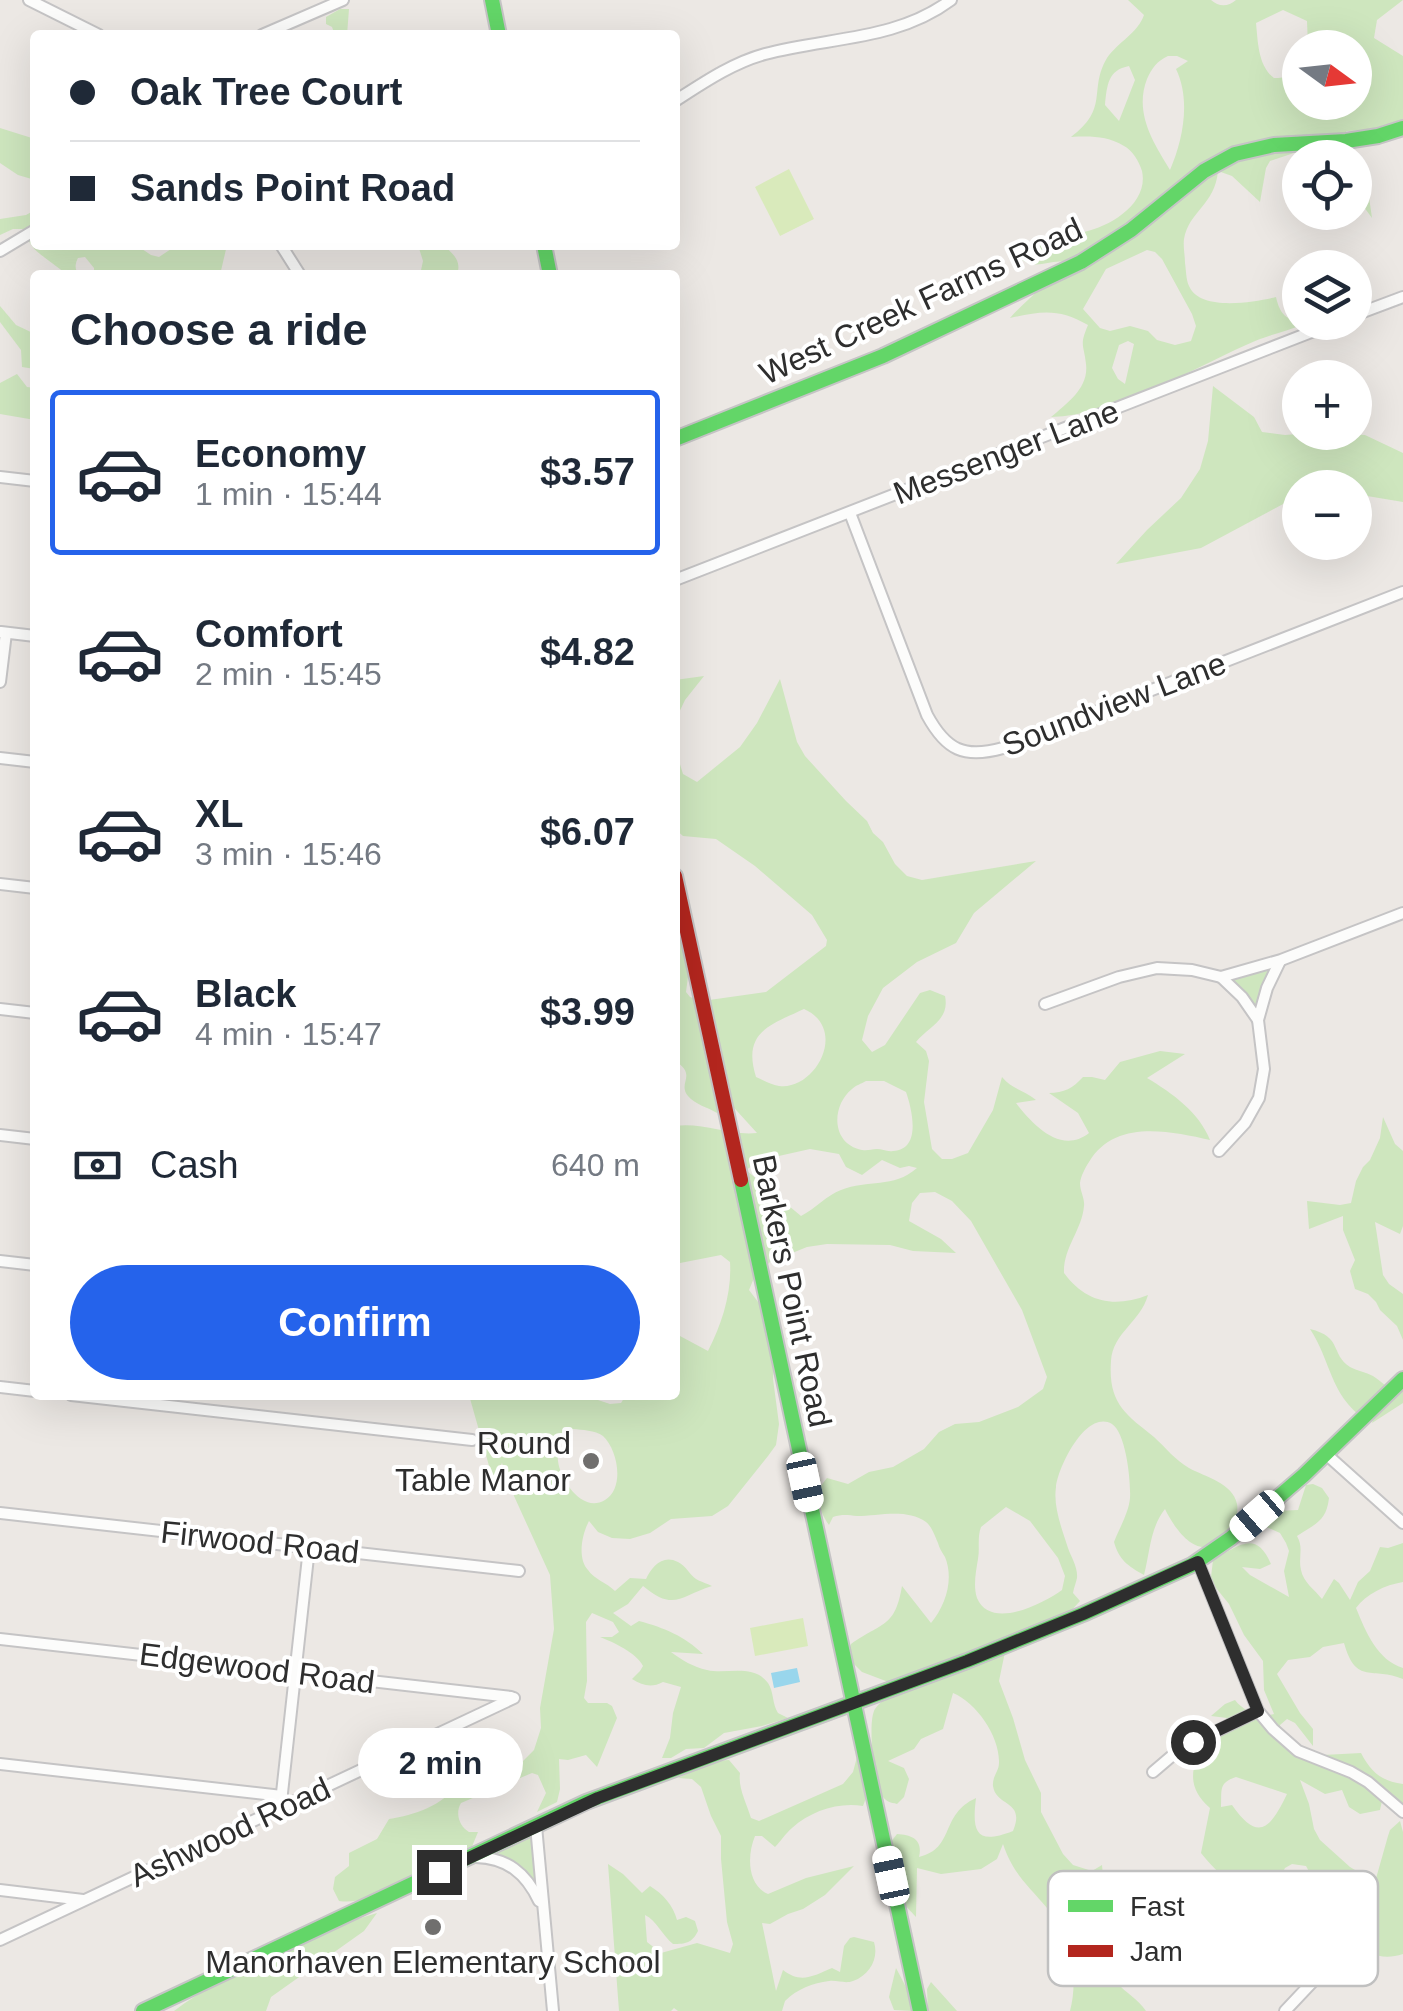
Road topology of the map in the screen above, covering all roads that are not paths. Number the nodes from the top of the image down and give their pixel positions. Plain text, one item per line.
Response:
1 (29, 0) edge
2 (342, 0) edge
3 (492, 0) edge
4 (951, 0) edge
5 (89, 30) edge
6 (273, 30) edge
7 (498, 30) edge
8 (680, 98) edge
9 (1403, 128) edge
10 (30, 233) edge
11 (0, 251) edge
12 (1403, 296) edge
13 (1372, 308) edge
14 (1290, 340) edge
15 (680, 437) edge
16 (0, 477) edge
17 (30, 480) edge
18 (850, 512) junction
19 (680, 578) edge
20 (1403, 592) edge
21 (3, 632) edge
22 (30, 635) edge
23 (0, 682) edge
24 (0, 758) edge
25 (30, 761) edge
26 (0, 884) edge
27 (30, 887) edge
28 (680, 899) edge
29 (1403, 913) edge
30 (1281, 960) junction
31 (1221, 977) junction
32 (1046, 1004) dead end
33 (0, 1009) edge
34 (30, 1012) edge
35 (1258, 1020) junction
36 (0, 1135) edge
37 (30, 1138) edge
38 (1218, 1151) dead end
39 (0, 1261) edge
40 (30, 1264) edge
41 (1403, 1379) edge
42 (0, 1387) edge
43 (30, 1390) edge
44 (116, 1400) edge
45 (472, 1440) dead end
46 (1326, 1454) junction
47 (0, 1513) edge
48 (1403, 1523) edge
49 (309, 1548) junction
50 (1198, 1562) junction
51 (519, 1571) dead end
52 (0, 1638) edge
53 (296, 1672) junction
54 (514, 1698) joint
55 (852, 1703) junction
56 (1258, 1711) junction
57 (0, 1764) edge
58 (1154, 1772) dead end
59 (282, 1796) junction
60 (280, 1808) junction
61 (1403, 1812) edge
62 (536, 1826) junction
63 (472, 1857) junction
64 (0, 1890) edge
65 (86, 1900) junction
66 (544, 1911) junction
67 (0, 1940) edge
68 (1309, 1986) edge
69 (143, 2011) edge
70 (553, 2011) edge
71 (920, 2011) edge
72 (1285, 2011) edge

1 - 5 street
2 - 6 street
3 - 7 street
4 - 8 street
9 - 15 street, West Creek Farms Road
10 - 11 street
12 - 13 street
14 - 18 street, Messenger Lane
16 - 17 street
18 - 19 street, Messenger Lane
18 - 20 street, Soundview Lane
21 - 22 street
21 - 23 street
24 - 25 street
26 - 27 street
28 - 55 street, Barkers Point Road
29 - 30 street
30 - 31 street
30 - 35 street
31 - 32 street
31 - 35 street
33 - 34 street
35 - 38 street
36 - 37 street
39 - 40 street
41 - 46 street
42 - 43 street
44 - 45 street
46 - 48 street
46 - 50 street
47 - 49 street, Firwood Road
49 - 51 street, Firwood Road
49 - 53 street
50 - 55 street
50 - 56 street
52 - 53 street, Edgewood Road
53 - 54 street, Edgewood Road
53 - 59 street
54 - 60 street, Ashwood Road
55 - 62 street
55 - 71 street, Barkers Point Road
56 - 58 street
56 - 61 street
57 - 59 street
59 - 60 street
60 - 65 street, Ashwood Road
62 - 63 street
62 - 66 street
63 - 66 street
63 - 69 street
64 - 65 street
65 - 67 street, Ashwood Road
66 - 70 street
68 - 72 street

